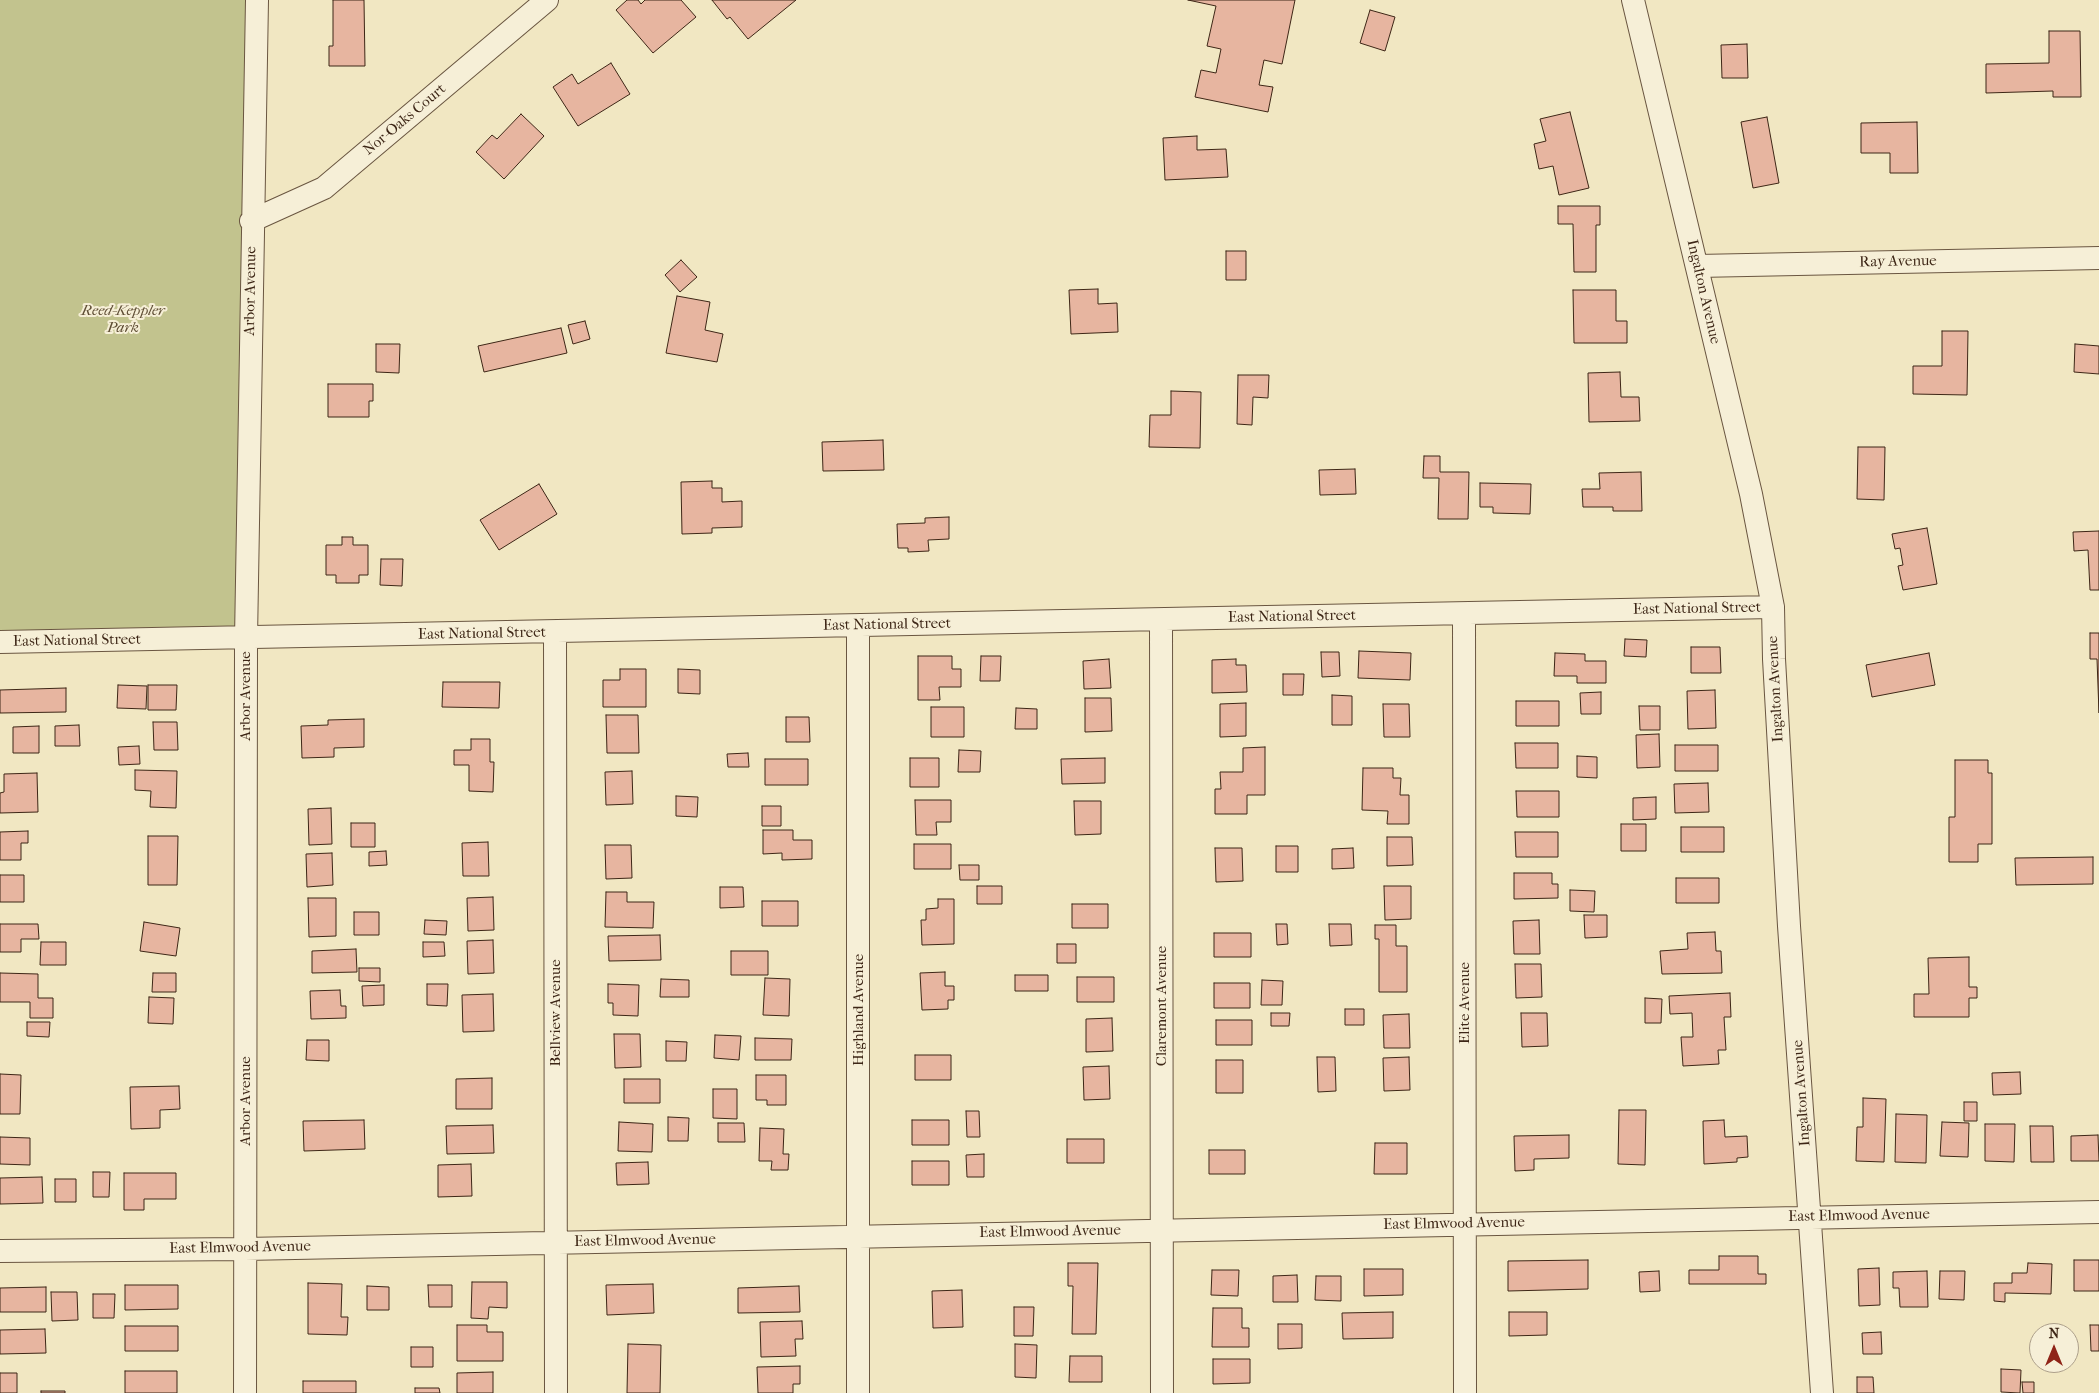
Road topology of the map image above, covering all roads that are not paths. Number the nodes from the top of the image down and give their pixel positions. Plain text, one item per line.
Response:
1 (256, 0) edge
2 (547, 0) edge
3 (1633, 0) edge
4 (252, 221) junction
5 (2099, 258) edge
6 (1697, 266) junction
7 (1773, 607) junction
8 (1464, 614) junction
9 (1162, 620) junction
10 (858, 626) junction
11 (555, 632) junction
12 (246, 639) junction
13 (0, 642) edge
14 (2099, 1212) edge
15 (1810, 1216) junction
16 (1465, 1224) junction
17 (1162, 1230) junction
18 (859, 1236) junction
19 (556, 1242) junction
20 (245, 1249) junction
21 (0, 1251) edge
22 (245, 1393) edge
23 (556, 1393) edge
24 (858, 1393) edge
25 (1162, 1393) edge
26 (1465, 1393) edge
27 (1822, 1393) edge

1 - 4 street, Arbor Avenue
2 - 4 street, Nor-Oaks Court
3 - 6 street, Ingalton Avenue
4 - 12 street, Arbor Avenue
5 - 6 street, Ray Avenue
6 - 7 street, Ingalton Avenue
7 - 8 street, East National Street
7 - 15 street, Ingalton Avenue
8 - 9 street, East National Street
8 - 16 street, Elite Avenue
9 - 10 street, East National Street
9 - 17 street, Claremont Avenue
10 - 11 street, East National Street
10 - 18 street, Highland Avenue
11 - 12 street, East National Street
11 - 19 street, Bellview Avenue
12 - 13 street, East National Street
12 - 20 street, Arbor Avenue
14 - 15 street, East Elmwood Avenue
15 - 16 street, East Elmwood Avenue
15 - 27 street, Ingalton Avenue
16 - 17 street, East Elmwood Avenue
16 - 26 street, Elite Avenue
17 - 18 street, East Elmwood Avenue
17 - 25 street, Claremont Avenue
18 - 19 street, East Elmwood Avenue
18 - 24 street, Highland Avenue
19 - 20 street, East Elmwood Avenue
19 - 23 street, Bellview Avenue
20 - 21 street, East Elmwood Avenue
20 - 22 street, Arbor Avenue

